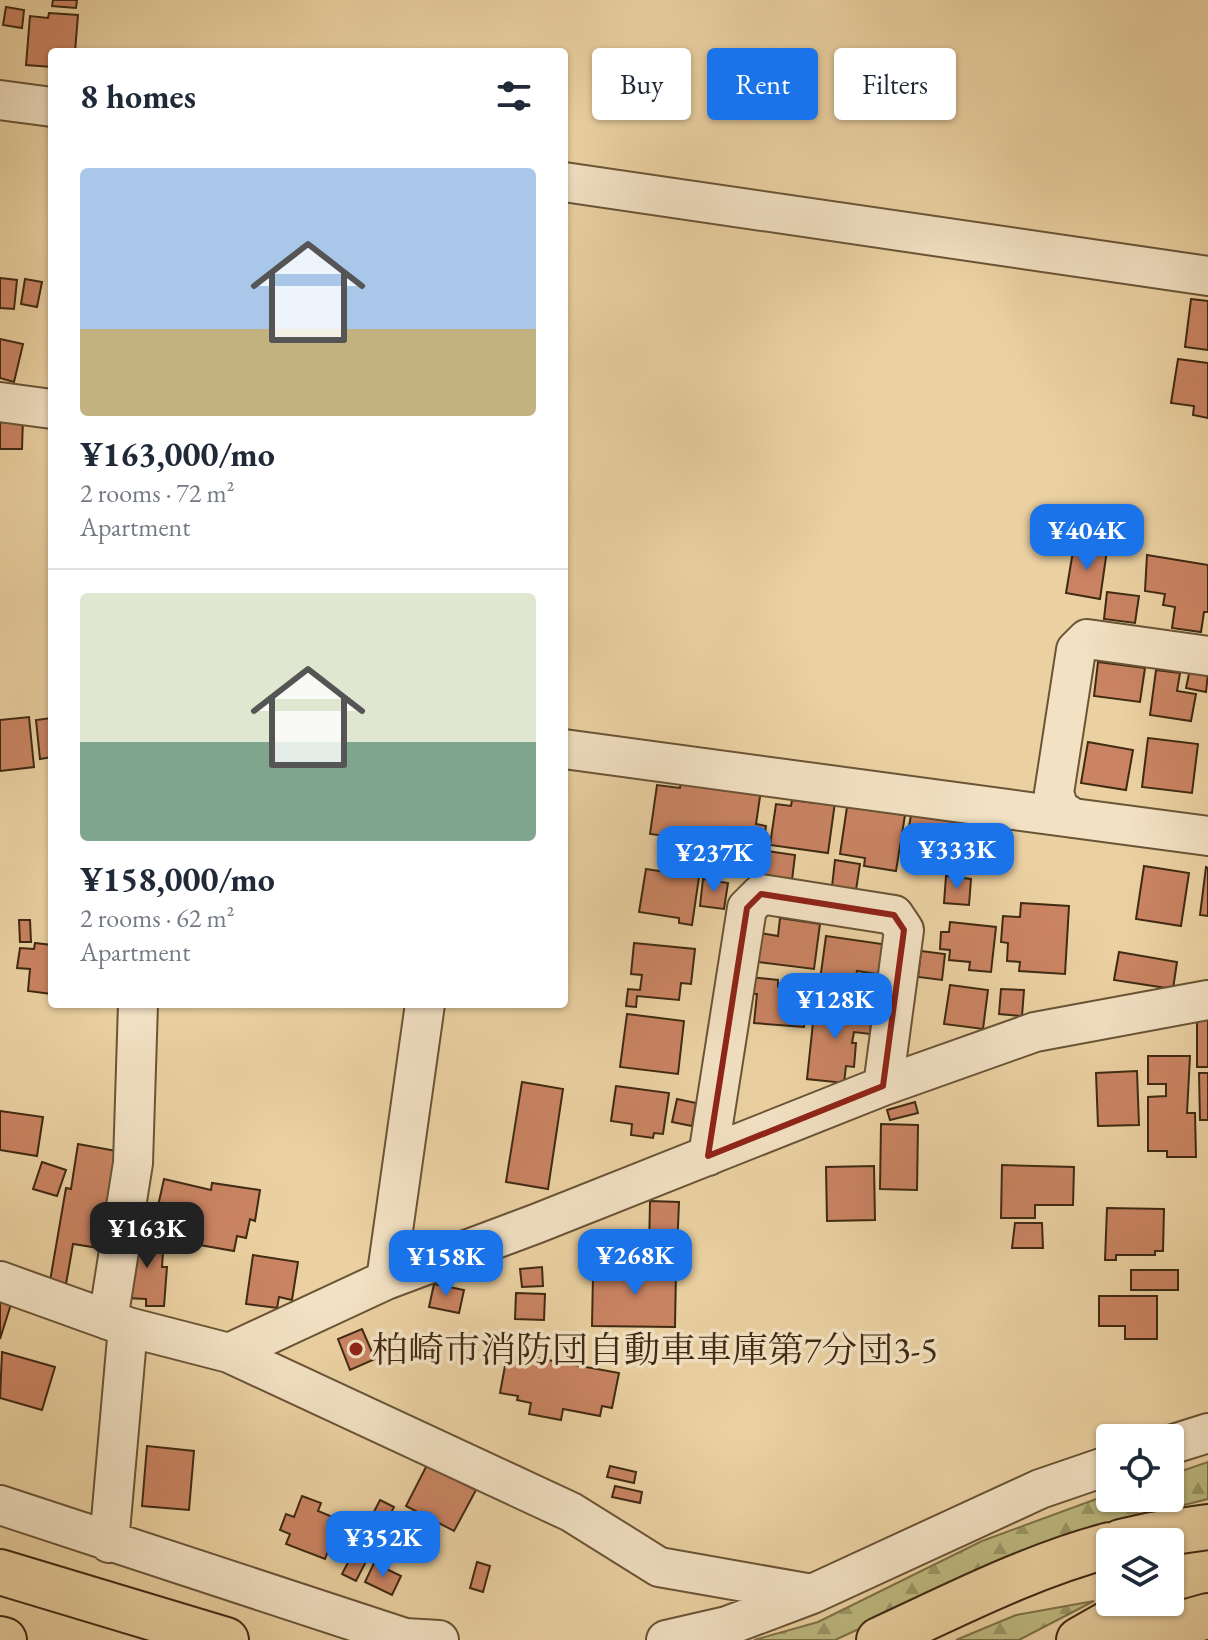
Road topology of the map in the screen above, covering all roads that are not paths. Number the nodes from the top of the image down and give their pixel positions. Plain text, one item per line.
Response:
1 (0, 100) edge
2 (48, 106) edge
3 (568, 183) edge
4 (1208, 276) edge
5 (0, 402) edge
6 (48, 408) edge
7 (1208, 656) edge
8 (568, 750) edge
9 (1073, 818) junction
10 (1208, 836) edge
11 (1208, 1000) edge
12 (138, 1008) edge
13 (424, 1008) edge
14 (883, 1086) junction
15 (708, 1156) junction
16 (386, 1280) junction
17 (0, 1281) edge
18 (118, 1324) junction
19 (229, 1353) junction
20 (1208, 1433) edge
21 (1184, 1441) edge
22 (1096, 1470) edge
23 (0, 1505) edge
24 (1208, 1527) edge
25 (1184, 1531) edge
26 (109, 1543) junction
27 (1096, 1550) edge
28 (0, 1572) edge
29 (0, 1585) edge
30 (1208, 1587) edge
31 (812, 1594) junction
32 (1184, 1594) edge
33 (1125, 1616) edge
34 (1208, 1616) edge
35 (144, 1640) edge
36 (226, 1640) edge
37 (439, 1640) edge
38 (666, 1640) edge
39 (879, 1640) edge
40 (1079, 1640) edge
41 (1140, 1640) edge

1 - 2 street
3 - 4 street
5 - 6 street
7 - 9 street
8 - 9 street
9 - 10 street
11 - 14 street
12 - 18 street
13 - 16 street
14 - 15 street
14 - 15 street
15 - 16 street
16 - 19 street
17 - 18 street
18 - 19 street
18 - 26 street
19 - 31 street
20 - 21 street
22 - 31 street
23 - 26 street
24 - 25 highway
26 - 37 street
27 - 39 highway
28 - 36 highway
29 - 35 highway
30 - 32 highway
31 - 38 street
33 - 40 highway
34 - 41 highway

